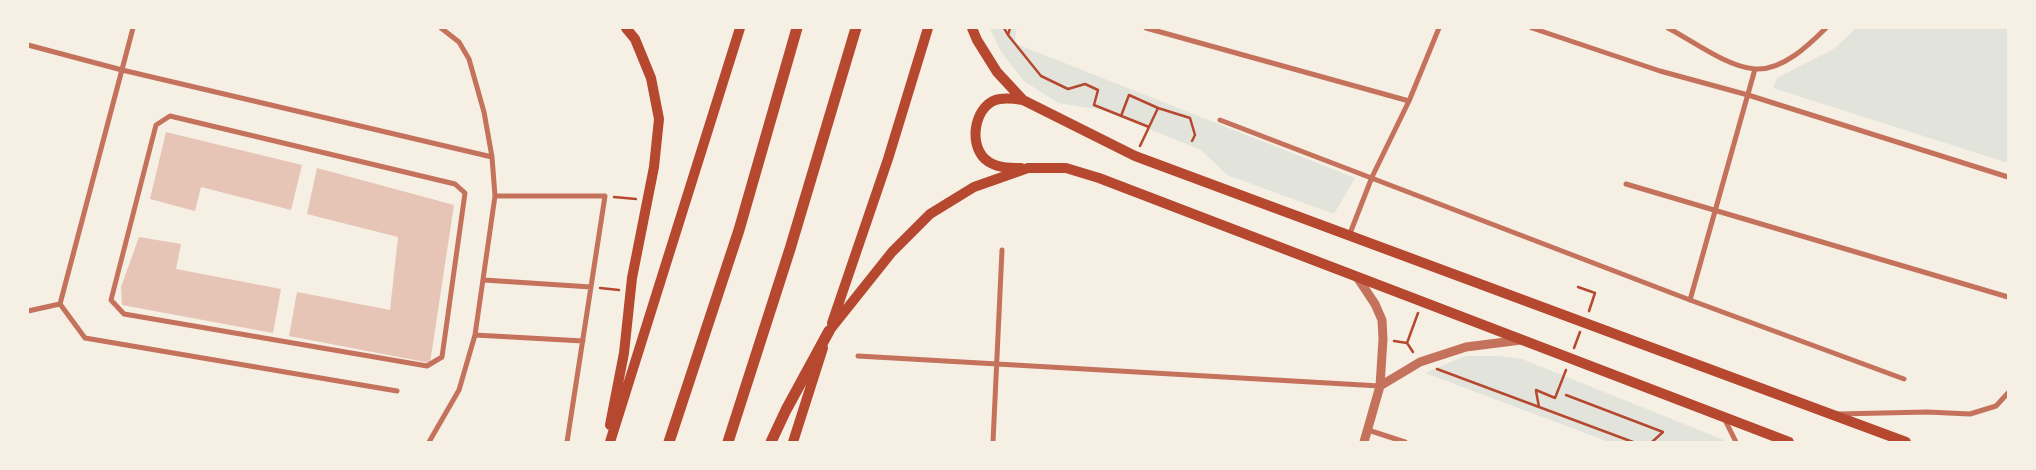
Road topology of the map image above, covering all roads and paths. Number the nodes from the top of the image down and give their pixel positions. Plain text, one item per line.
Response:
1 (133, 28) edge
2 (441, 28) edge
3 (626, 28) edge
4 (740, 28) edge
5 (797, 28) edge
6 (856, 28) edge
7 (928, 28) edge
8 (972, 28) edge
9 (1004, 28) edge
10 (1010, 28) edge
11 (1146, 28) edge
12 (1439, 28) edge
13 (1532, 28) edge
14 (1668, 28) edge
15 (1826, 28) edge
16 (1008, 35) junction
17 (28, 45) edge
18 (1755, 69) junction
19 (122, 70) junction
20 (1748, 95) junction
21 (1023, 100) junction
22 (1410, 101) junction
23 (1158, 108) junction
24 (1121, 116) junction
25 (1220, 120) dead end
26 (1149, 127) junction
27 (1192, 141) dead end
28 (1135, 156) junction
29 (492, 157) junction
30 (1028, 168) junction
31 (1372, 177) junction
32 (2008, 177) edge
33 (1626, 184) dead end
34 (465, 193) joint
35 (495, 196) junction
36 (605, 196) junction
37 (648, 200) junction
38 (1716, 211) junction
39 (1349, 236) junction
40 (1002, 250) dead end
41 (1357, 277) junction
42 (484, 280) junction
43 (591, 287) junction
44 (1578, 287) dead end
45 (631, 291) junction
46 (1595, 293) dead end
47 (2008, 297) edge
48 (1690, 300) junction
49 (1422, 302) junction
50 (60, 304) junction
51 (28, 311) edge
52 (829, 331) junction
53 (475, 335) junction
54 (1383, 339) junction
55 (1521, 340) junction
56 (583, 341) junction
57 (1408, 343) junction
58 (858, 356) dead end
59 (1420, 362) junction
60 (998, 364) junction
61 (1904, 379) dead end
62 (1380, 386) junction
63 (397, 391) dead end
64 (2008, 393) edge
65 (1566, 395) dead end
66 (1555, 398) dead end
67 (1539, 407) junction
68 (1831, 414) junction
69 (1724, 418) junction
70 (1368, 430) junction
71 (429, 442) edge
72 (567, 442) edge
73 (606, 442) edge
74 (610, 442) edge
75 (669, 442) edge
76 (728, 442) edge
77 (771, 442) edge
78 (793, 442) edge
79 (993, 442) edge
80 (1364, 442) edge
81 (1405, 442) edge
82 (1633, 442) edge
83 (1652, 442) edge
84 (1736, 442) edge
85 (1789, 442) edge
86 (1906, 442) edge

1 - 19 street
2 - 29 street
3 - 37 main road
4 - 74 main road
5 - 75 highway
6 - 76 highway
7 - 52 main road
8 - 21 main road
9 - 16 path
10 - 16 path
11 - 22 street
12 - 22 street
13 - 20 street
14 - 18 street
15 - 18 street
16 - 24 path
17 - 19 street
18 - 20 street
19 - 29 street
19 - 50 street
20 - 32 street
20 - 38 street
21 - 28 main road
21 - 30 main road
22 - 31 street
23 - 24 path
23 - 26 path
23 - 27 path
24 - 26 path
25 - 31 street
26 - 28 path
28 - 39 main road
29 - 35 street
30 - 41 main road
30 - 52 main road
31 - 39 street
31 - 48 street
33 - 38 street
34 - 34 street
35 - 36 street
35 - 42 street
36 - 37 path
36 - 43 street
37 - 45 main road
38 - 47 street
38 - 48 street
39 - 68 main road
40 - 60 street
41 - 49 main road
41 - 54 street
42 - 43 street
42 - 53 street
43 - 45 path
43 - 56 street
44 - 46 path
45 - 73 main road
48 - 61 street
49 - 55 main road
49 - 57 path
50 - 51 street
50 - 63 street
52 - 77 highway
52 - 78 main road
53 - 56 street
53 - 71 street
54 - 57 path
54 - 62 street
55 - 59 street
55 - 69 main road
56 - 72 street
57 - 59 path
58 - 60 street
59 - 62 street
59 - 67 path
60 - 62 street
60 - 79 street
62 - 70 street
64 - 68 street
65 - 83 path
66 - 67 path
67 - 82 path
68 - 86 main road
69 - 84 street
69 - 85 main road
70 - 80 street
70 - 81 street

